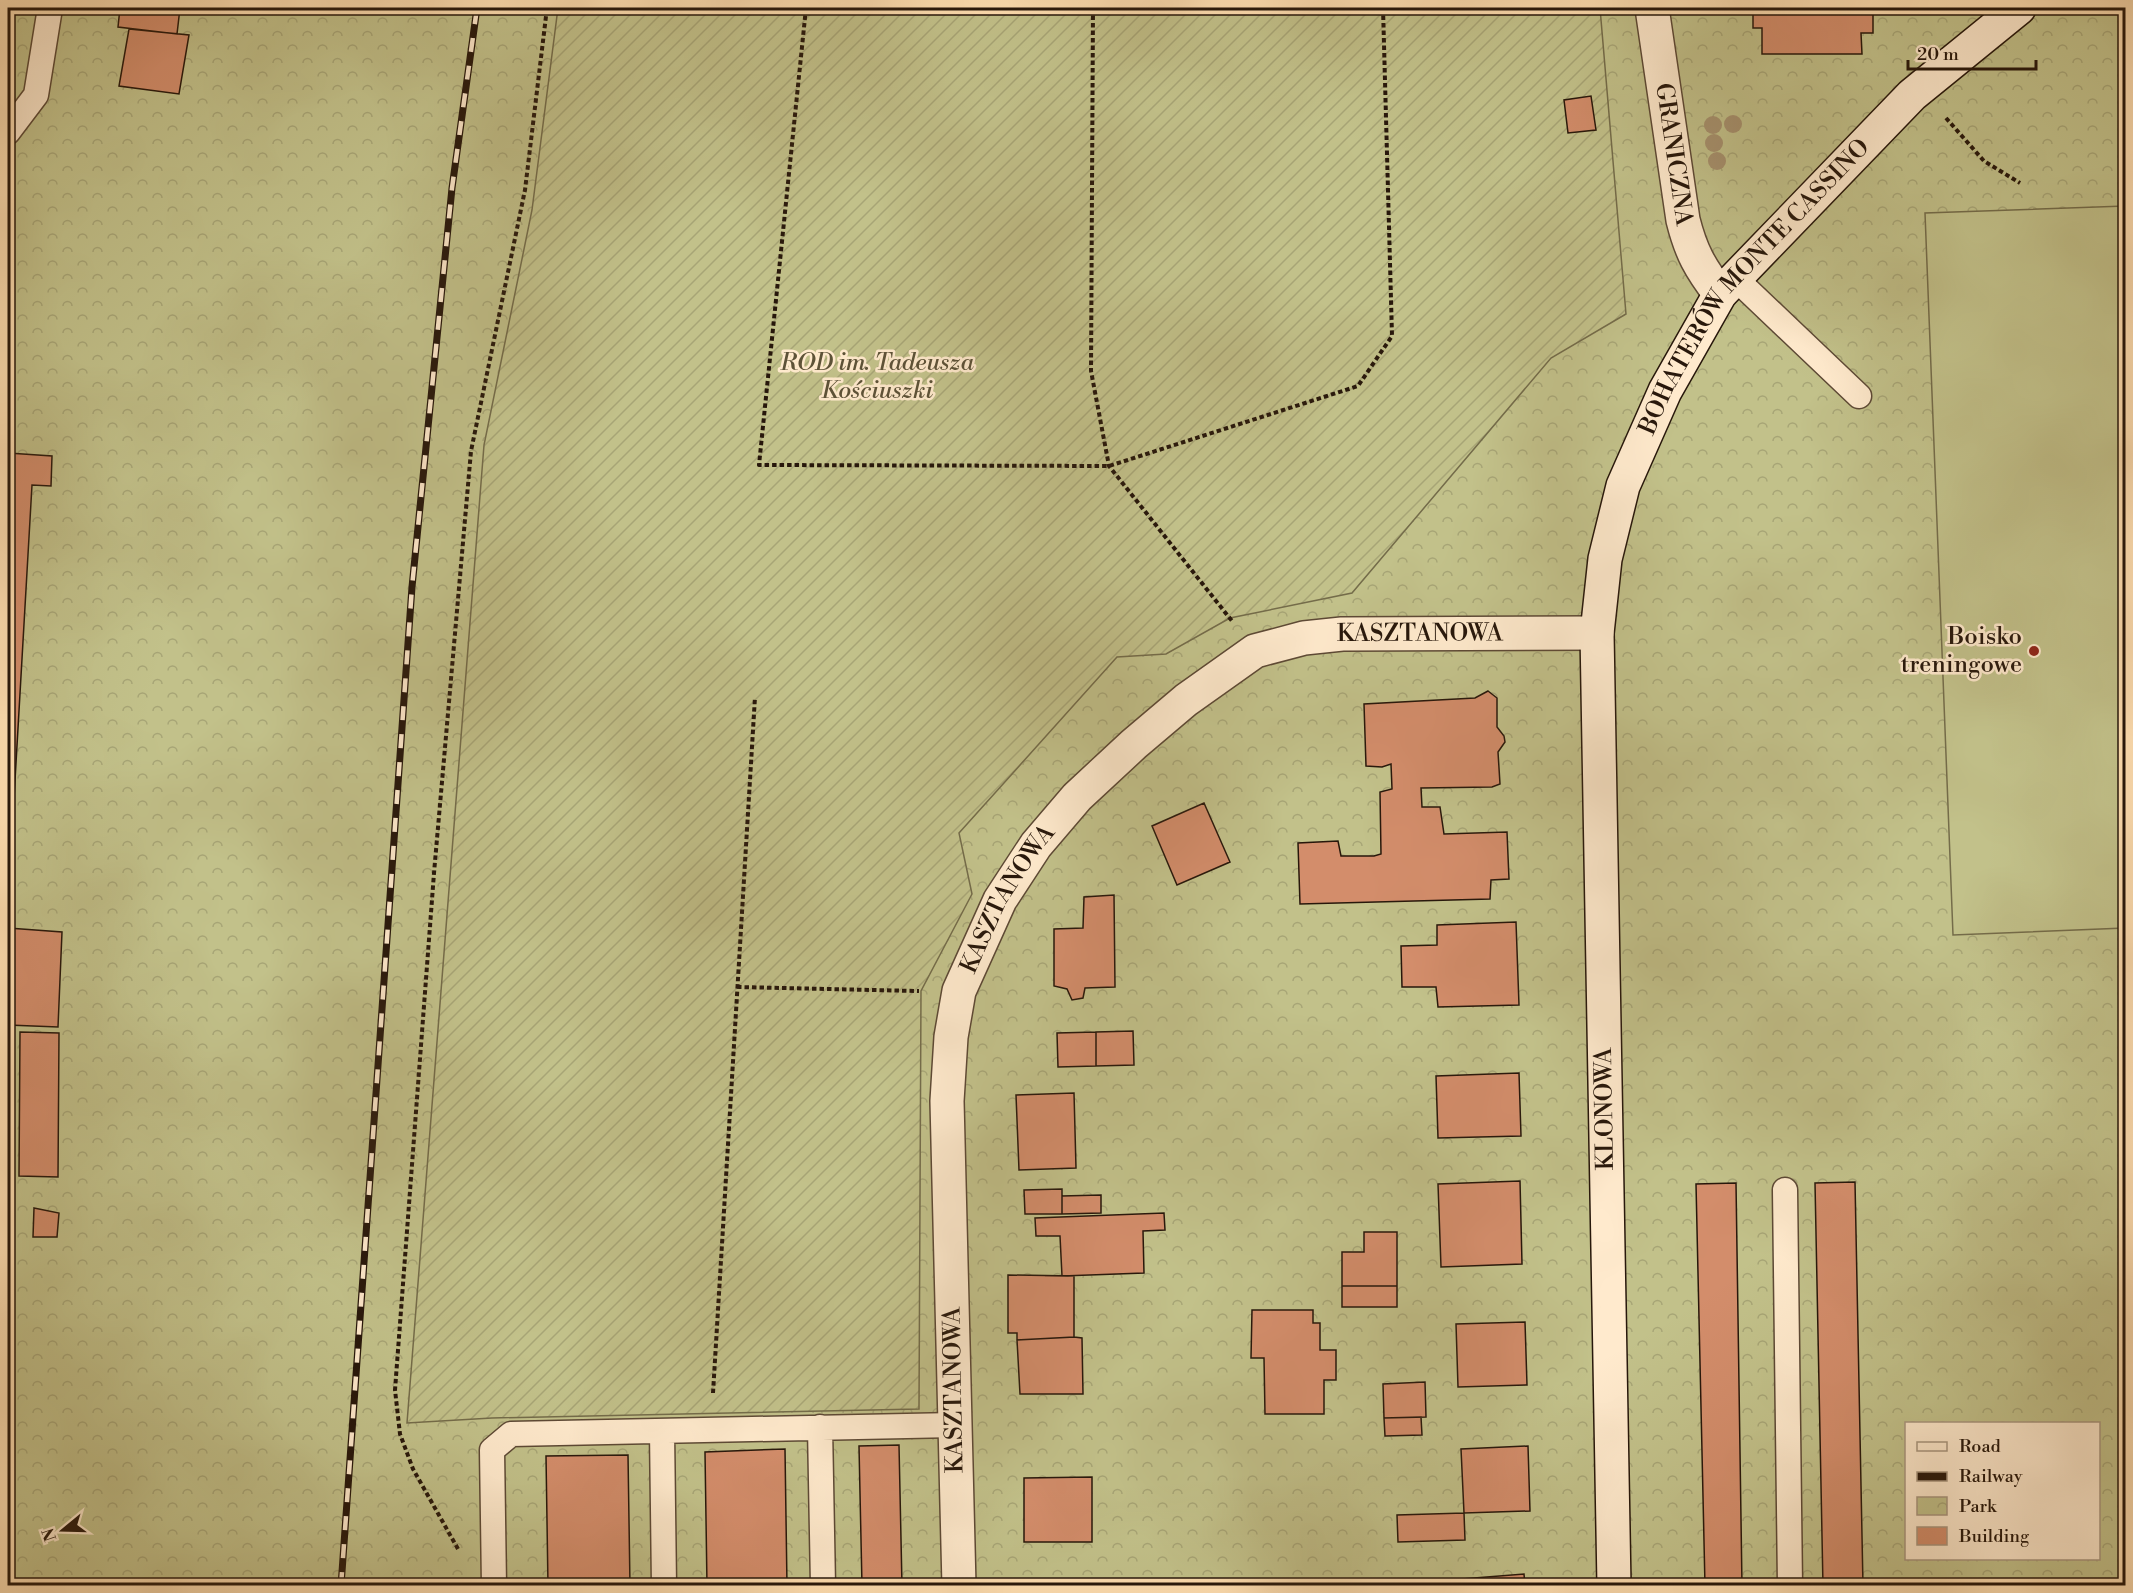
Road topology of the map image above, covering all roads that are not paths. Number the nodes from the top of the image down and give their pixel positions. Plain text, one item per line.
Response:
1 (50, 8) edge
2 (1652, 8) edge
3 (2019, 8) edge
4 (8, 132) edge
5 (1727, 286) junction
6 (1859, 396) dead end
7 (1597, 633) junction
8 (1785, 1190) dead end
9 (955, 1425) junction
10 (820, 1427) junction
11 (662, 1431) junction
12 (494, 1586) edge
13 (664, 1586) edge
14 (823, 1586) edge
15 (959, 1586) edge
16 (1614, 1586) edge
17 (1790, 1586) edge

1 - 4 lane
2 - 5 street, GRANICZNA
3 - 5 street, BOHATERÓW MONTE CASSINO
5 - 6 lane
5 - 7 street, BOHATERÓW MONTE CASSINO
7 - 9 street, KASZTANOWA
7 - 16 street, KLONOWA
8 - 17 lane
9 - 10 lane
9 - 15 street, KASZTANOWA
10 - 11 lane
10 - 14 lane
11 - 12 lane
11 - 13 lane

